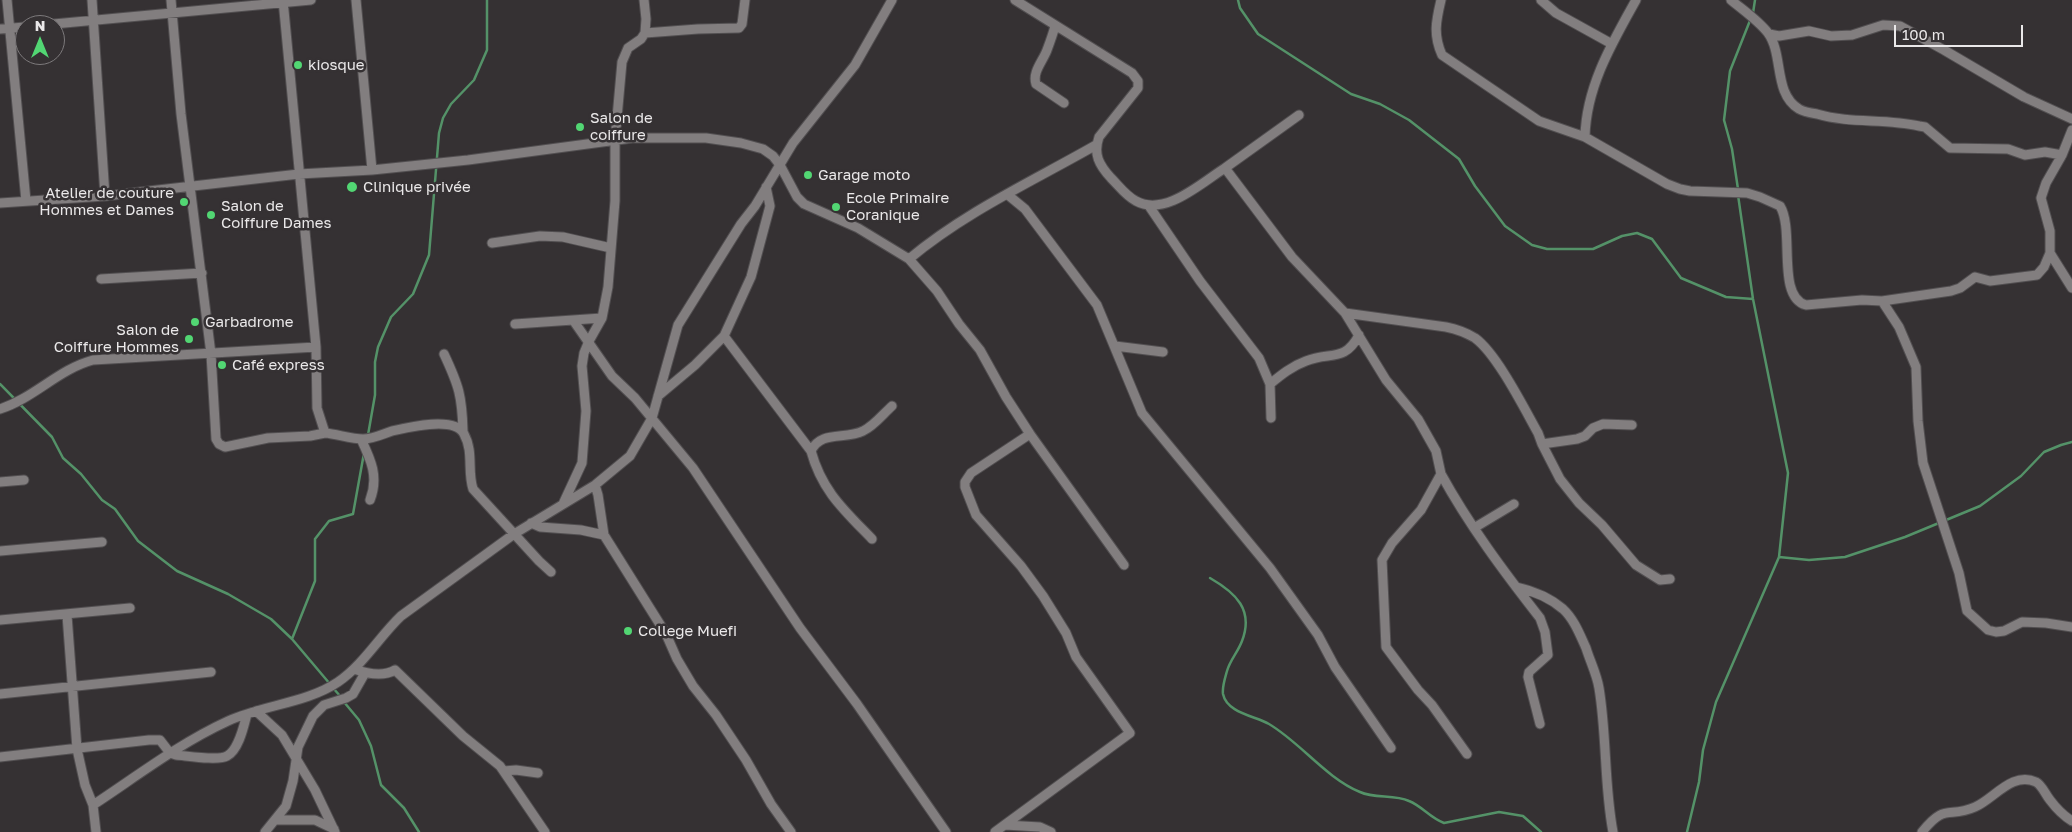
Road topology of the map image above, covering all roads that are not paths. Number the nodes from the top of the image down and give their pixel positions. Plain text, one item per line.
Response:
1 (7, 0) edge
2 (92, 0) edge
3 (171, 0) edge
4 (311, 0) edge
5 (356, 0) edge
6 (644, 0) edge
7 (745, 0) edge
8 (892, 0) edge
9 (1015, 0) edge
10 (1441, 0) edge
11 (1541, 0) edge
12 (1636, 0) edge
13 (1732, 0) edge
14 (283, 1) edge
15 (172, 12) junction
16 (95, 20) junction
17 (65, 23) edge
18 (1056, 26) junction
19 (10, 28) junction
20 (15, 28) edge
21 (0, 29) edge
22 (644, 33) junction
23 (1769, 34) junction
24 (1612, 44) junction
25 (1064, 103) dead end
26 (1299, 115) dead end
27 (2072, 119) edge
28 (2072, 130) edge
29 (1584, 137) junction
30 (615, 140) junction
31 (1096, 145) junction
32 (2062, 155) junction
33 (780, 165) junction
34 (1225, 168) junction
35 (372, 170) junction
36 (299, 174) junction
37 (191, 187) junction
38 (766, 187) junction
39 (1008, 195) junction
40 (105, 196) junction
41 (26, 201) junction
42 (0, 203) edge
43 (1149, 206) junction
44 (492, 243) dead end
45 (611, 248) junction
46 (2050, 253) junction
47 (910, 259) junction
48 (202, 273) junction
49 (101, 278) dead end
50 (2072, 288) edge
51 (1882, 301) junction
52 (1345, 313) junction
53 (602, 318) junction
54 (573, 320) junction
55 (515, 324) dead end
56 (1359, 335) junction
57 (724, 336) junction
58 (589, 341) junction
59 (1115, 346) junction
60 (316, 347) junction
61 (1163, 352) dead end
62 (210, 354) junction
63 (444, 354) dead end
64 (1270, 384) junction
65 (658, 396) junction
66 (892, 406) dead end
67 (0, 408) edge
68 (652, 418) junction
69 (1271, 418) dead end
70 (1632, 425) dead end
71 (463, 431) junction
72 (325, 433) junction
73 (1030, 434) junction
74 (361, 439) junction
75 (1542, 444) junction
76 (811, 451) junction
77 (1440, 474) junction
78 (24, 480) dead end
79 (0, 482) edge
80 (595, 486) junction
81 (370, 500) dead end
82 (563, 504) junction
83 (1514, 504) dead end
84 (531, 523) junction
85 (1474, 528) junction
86 (514, 534) junction
87 (604, 536) junction
88 (872, 539) dead end
89 (102, 542) dead end
90 (0, 551) edge
91 (1124, 565) dead end
92 (552, 572) dead end
93 (1670, 579) dead end
94 (1516, 587) junction
95 (130, 608) dead end
96 (67, 615) junction
97 (0, 620) edge
98 (2072, 627) edge
99 (354, 669) junction
100 (211, 672) dead end
101 (365, 672) junction
102 (73, 686) junction
103 (0, 694) edge
104 (252, 712) junction
105 (1540, 724) dead end
106 (1391, 748) dead end
107 (77, 749) junction
108 (170, 753) junction
109 (1467, 754) dead end
110 (0, 757) edge
111 (295, 759) junction
112 (504, 771) junction
113 (538, 773) dead end
114 (92, 805) junction
115 (276, 820) junction
116 (2072, 821) edge
117 (1005, 826) junction
118 (335, 831) edge
119 (96, 832) edge
120 (265, 832) edge
121 (545, 832) edge
122 (791, 832) edge
123 (946, 832) edge
124 (995, 832) edge
125 (1051, 832) edge
126 (1613, 832) edge
127 (1922, 832) edge

1 - 19 street
2 - 16 street
3 - 15 street
4 - 14 street
5 - 35 street
6 - 22 street
7 - 22 street
8 - 33 street
9 - 18 street
10 - 29 street
11 - 24 street
12 - 24 street
13 - 23 street
14 - 15 street
14 - 36 street
15 - 16 street
15 - 37 street
16 - 17 street
16 - 40 street
18 - 25 street
18 - 31 street
19 - 20 street
19 - 21 street
19 - 41 street
22 - 30 street
23 - 27 street
23 - 32 street
24 - 29 street
26 - 34 street
28 - 32 street
29 - 51 street
30 - 33 street
30 - 35 street
30 - 45 street
31 - 39 street
31 - 43 street
32 - 46 street
33 - 38 street
33 - 47 street
34 - 43 street
34 - 52 street
35 - 36 street
36 - 37 street
36 - 60 street
37 - 40 street
37 - 48 street
38 - 57 street
38 - 65 street
39 - 47 street
39 - 59 street
40 - 41 street
41 - 42 street
43 - 64 street
44 - 45 street
45 - 53 street
46 - 50 street
46 - 51 street
47 - 73 street
48 - 49 street
48 - 62 street
51 - 98 street
52 - 56 street
52 - 75 street
53 - 54 street
53 - 58 street
54 - 55 street
54 - 58 street
56 - 64 street
56 - 77 street
57 - 65 street
57 - 76 street
58 - 68 street
58 - 82 street
59 - 61 street
59 - 106 street
60 - 62 street
60 - 72 street
62 - 67 street
62 - 72 street
63 - 71 street
64 - 69 street
65 - 68 street
66 - 76 street
68 - 80 street
68 - 123 street
70 - 75 street
71 - 74 street
71 - 86 street
72 - 74 street
73 - 91 street
73 - 117 street
74 - 81 street
75 - 93 street
76 - 88 street
77 - 85 street
77 - 109 street
78 - 79 street
80 - 82 street
80 - 87 street
82 - 84 street
83 - 85 street
84 - 86 street
84 - 87 street
85 - 94 street
86 - 92 street
86 - 99 street
87 - 122 street
89 - 90 street
94 - 105 street
94 - 126 street
95 - 96 street
96 - 97 street
96 - 102 street
99 - 101 street
99 - 104 street
100 - 102 street
101 - 111 street
101 - 112 street
102 - 103 street
102 - 107 street
104 - 108 street
104 - 108 street
104 - 111 street
107 - 108 street
107 - 110 street
107 - 114 street
108 - 114 street
111 - 115 street
111 - 118 street
112 - 113 street
112 - 121 street
114 - 119 street
115 - 118 street
115 - 120 street
116 - 127 street
117 - 124 street
117 - 125 street

